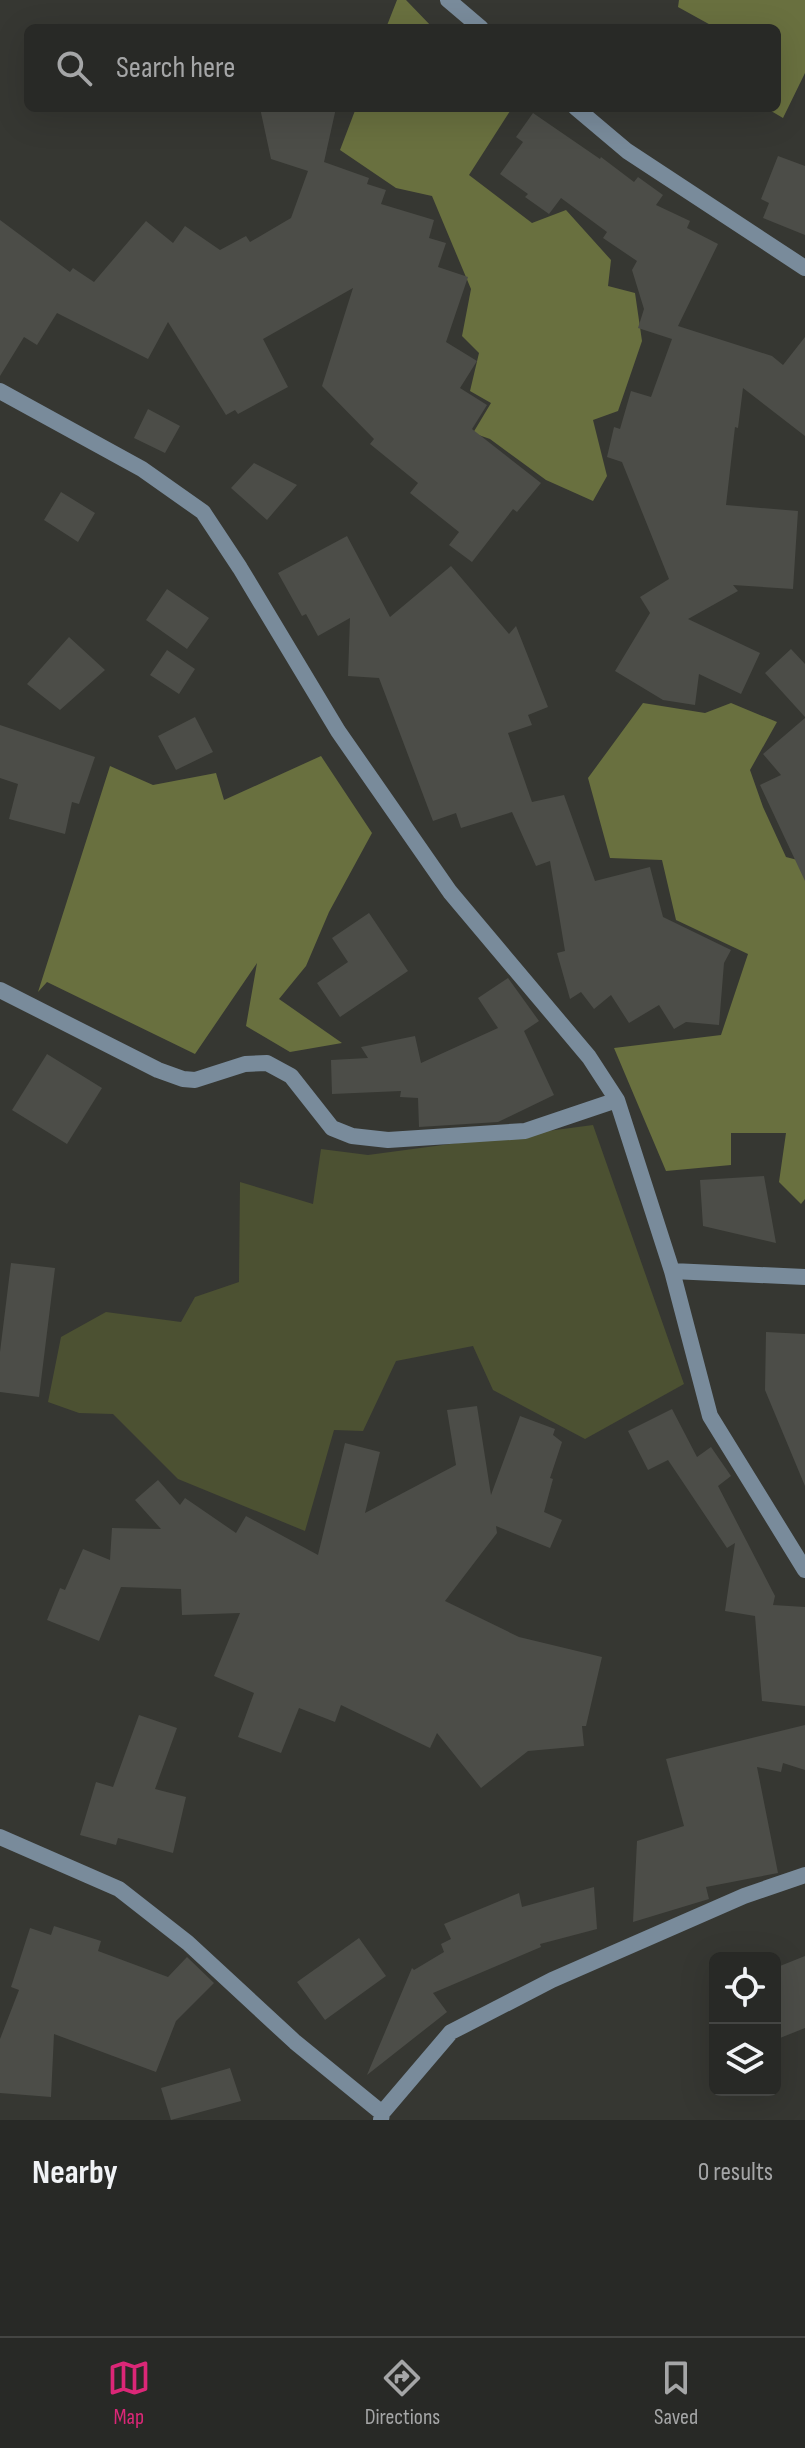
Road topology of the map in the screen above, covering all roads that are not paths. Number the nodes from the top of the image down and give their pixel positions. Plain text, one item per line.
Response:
1 (448, 0) edge
2 (476, 24) edge
3 (581, 112) edge
4 (805, 268) edge
5 (0, 391) edge
6 (0, 990) edge
7 (617, 1100) junction
8 (672, 1271) junction
9 (805, 1277) edge
10 (805, 1570) edge
11 (0, 1837) edge
12 (805, 1875) edge
13 (382, 2116) edge

1 - 2 street
3 - 4 street
5 - 7 street
6 - 7 street
7 - 8 street
8 - 9 street
8 - 10 street
11 - 13 street
12 - 13 street

